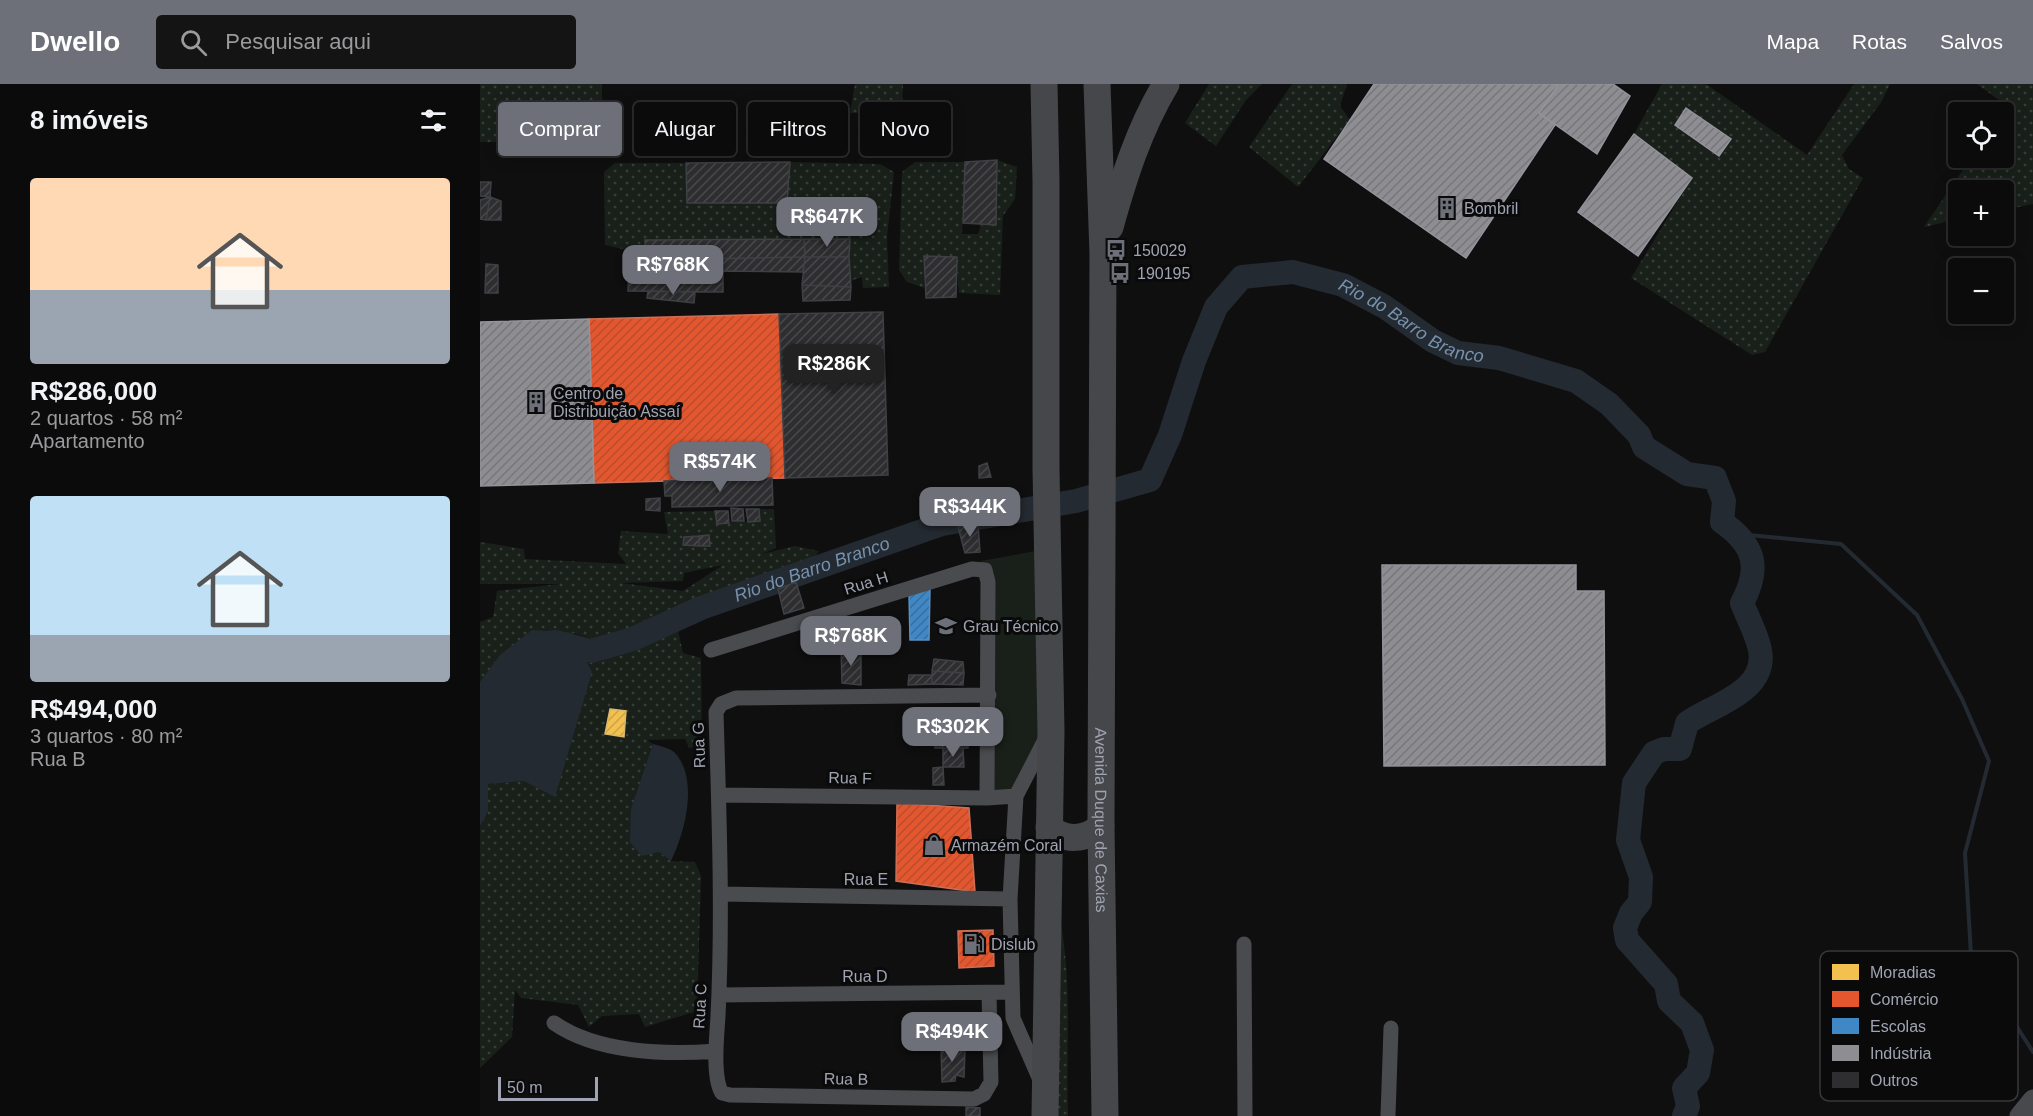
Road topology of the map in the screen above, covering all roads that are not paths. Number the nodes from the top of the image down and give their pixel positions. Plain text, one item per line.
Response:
1 (1044, 84) edge
2 (1097, 84) edge
3 (1166, 84) edge
4 (1103, 254) junction
5 (711, 650) dead end
6 (989, 695) junction
7 (1051, 731) junction
8 (719, 795) junction
9 (1016, 796) junction
10 (987, 798) junction
11 (1101, 826) junction
12 (1049, 827) junction
13 (721, 894) junction
14 (1010, 899) junction
15 (722, 912) joint
16 (1244, 944) dead end
17 (1012, 992) junction
18 (989, 993) junction
19 (719, 995) junction
20 (554, 1023) dead end
21 (1391, 1028) dead end
22 (716, 1051) junction
23 (730, 1095) joint
24 (2033, 1100) edge
25 (1045, 1103) edge
26 (1105, 1116) edge
27 (1245, 1116) edge
28 (1388, 1116) edge
29 (2020, 1116) edge

1 - 7 highway
2 - 4 highway
3 - 4 highway
4 - 11 highway, Avenida Duque de Caxias
5 - 6 street, Rua H
6 - 8 street, Rua G
6 - 10 street
7 - 9 street
7 - 12 highway
8 - 10 street, Rua F
8 - 13 street, Rua G
9 - 10 street, Rua F
9 - 14 street
11 - 12 highway
11 - 26 highway, Avenida Duque de Caxias
12 - 25 highway
13 - 14 street, Rua E
13 - 15 street, Rua G
14 - 17 street
15 - 19 street, Rua C
16 - 27 street
17 - 18 street, Rua D
17 - 25 street
18 - 19 street, Rua D
18 - 23 street, Rua B
19 - 22 street, Rua C
20 - 22 street
21 - 28 street
22 - 23 street, Rua C
24 - 29 street

